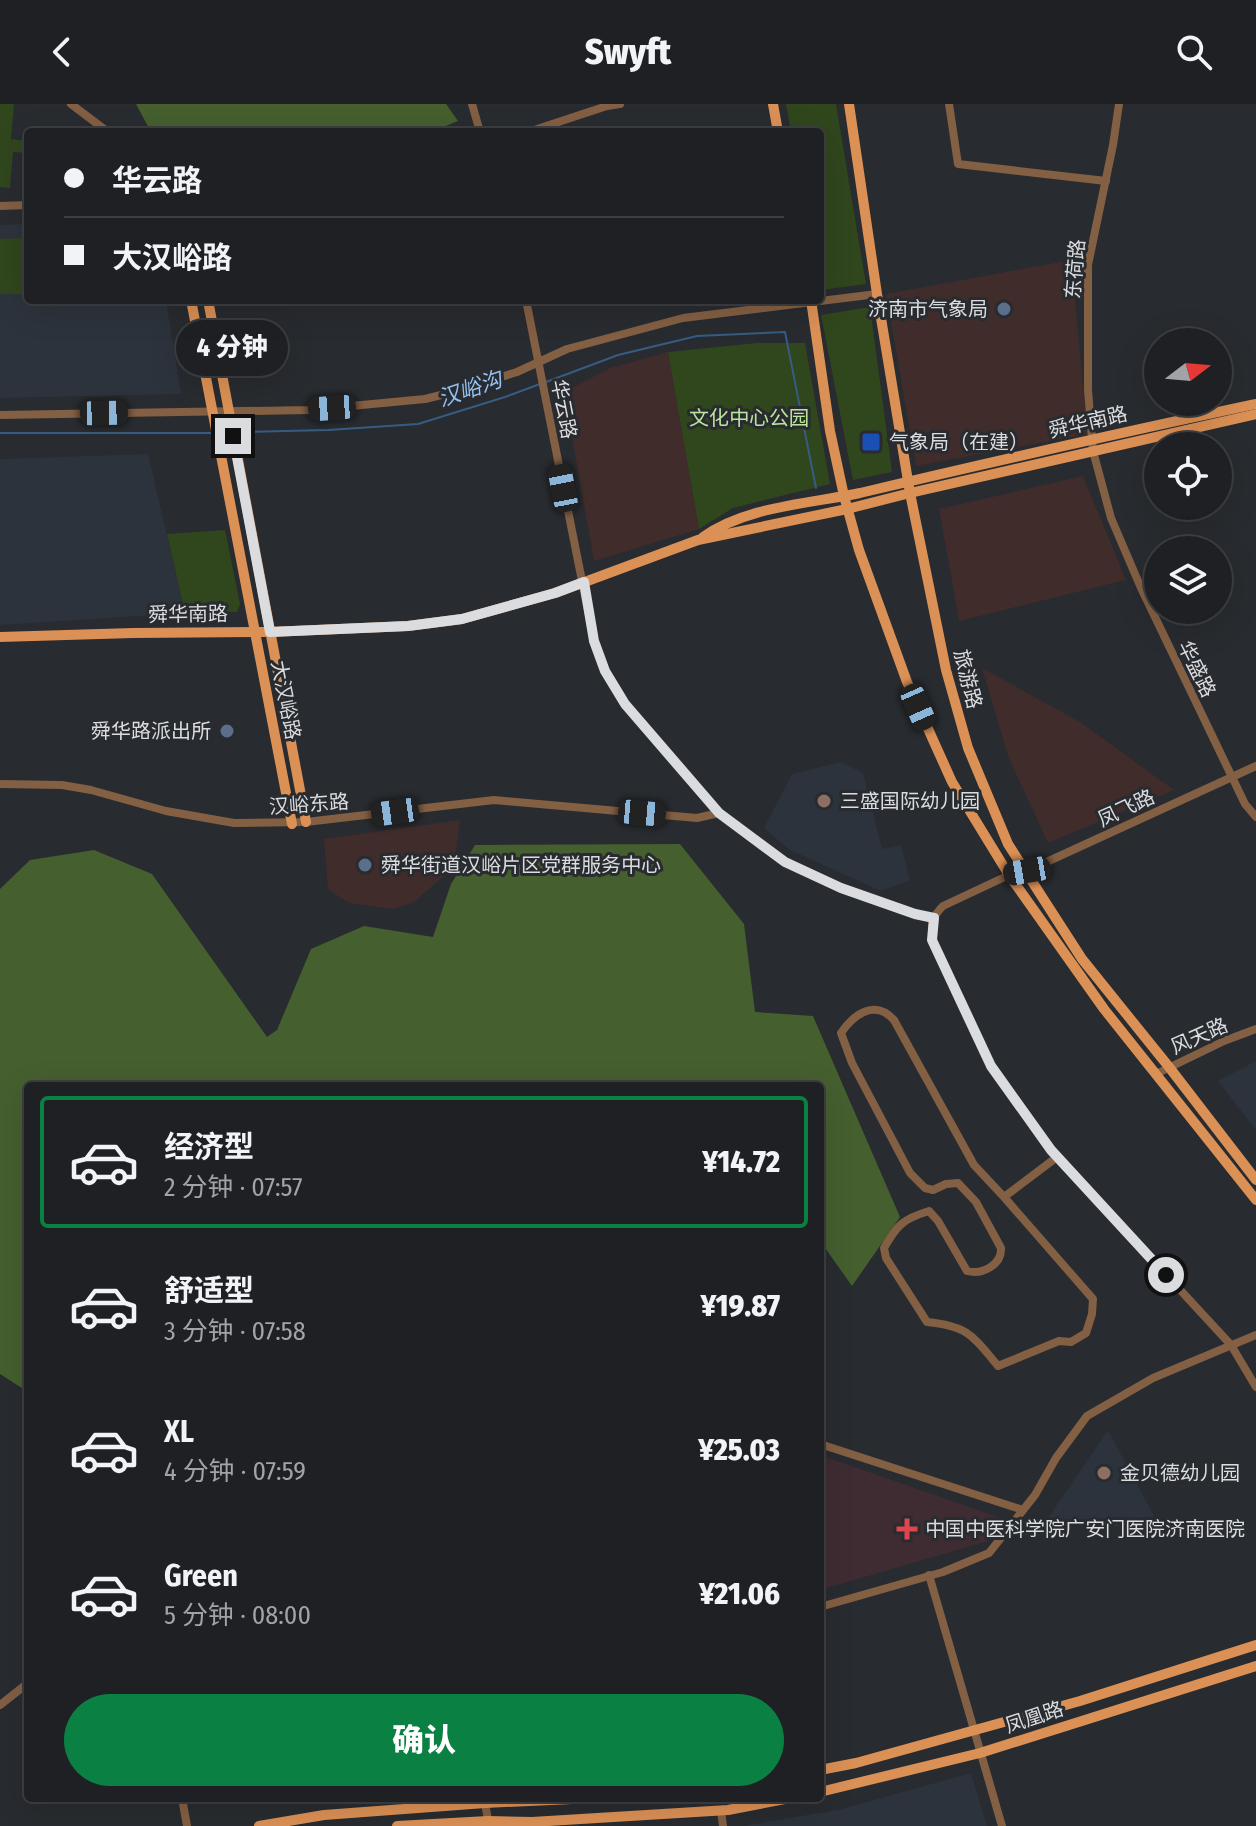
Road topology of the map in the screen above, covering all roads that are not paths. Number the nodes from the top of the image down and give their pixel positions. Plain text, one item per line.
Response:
1 (71, 104) edge
2 (472, 104) edge
3 (620, 104) edge
4 (773, 104) edge
5 (849, 104) edge
6 (949, 104) edge
7 (1119, 104) edge
8 (103, 128) edge
9 (479, 128) edge
10 (540, 128) edge
11 (777, 128) edge
12 (1106, 181) junction
13 (24, 205) edge
14 (0, 206) edge
15 (877, 294) junction
16 (824, 300) edge
17 (192, 304) edge
18 (209, 304) edge
19 (527, 304) edge
20 (788, 304) edge
21 (811, 304) edge
22 (538, 362) junction
23 (1256, 404) edge
24 (211, 410) junction
25 (229, 410) junction
26 (1256, 414) edge
27 (0, 415) edge
28 (1092, 445) junction
29 (909, 487) junction
30 (844, 496) junction
31 (847, 509) junction
32 (698, 540) junction
33 (584, 582) junction
34 (255, 631) junction
35 (270, 632) junction
36 (0, 637) edge
37 (1256, 766) edge
38 (1232, 777) junction
39 (0, 784) edge
40 (719, 813) junction
41 (1256, 817) edge
42 (306, 822) junction
43 (292, 824) junction
44 (1027, 871) junction
45 (1009, 875) junction
46 (934, 918) junction
47 (1256, 1029) edge
48 (1169, 1067) junction
49 (1156, 1074) junction
50 (1057, 1157) junction
51 (1256, 1180) edge
52 (1004, 1197) junction
53 (1256, 1200) edge
54 (1256, 1335) edge
55 (1231, 1345) junction
56 (1256, 1387) edge
57 (824, 1445) edge
58 (1023, 1510) junction
59 (929, 1575) junction
60 (824, 1606) edge
61 (1256, 1645) edge
62 (1256, 1666) edge
63 (24, 1686) edge
64 (0, 1705) edge
65 (973, 1729) junction
66 (980, 1753) junction
67 (824, 1769) edge
68 (824, 1791) edge
69 (183, 1802) edge
70 (473, 1802) edge
71 (484, 1802) edge
72 (769, 1802) edge
73 (721, 1811) junction
74 (489, 1823) edge
75 (187, 1826) edge
76 (259, 1826) edge
77 (397, 1826) edge
78 (723, 1826) edge
79 (1002, 1826) edge

1 - 8 street
2 - 9 street
3 - 10 street
4 - 11 main road
5 - 15 main road, 旅游路
6 - 12 street
7 - 12 street, 东荷路
12 - 28 street, 东荷路
13 - 14 street
15 - 16 street
15 - 29 main road, 旅游路
17 - 24 main road, 大汉峪路
18 - 25 main road, 大汉峪路
19 - 22 street, 华云路
20 - 22 street
21 - 30 main road
22 - 25 street
22 - 33 street, 华云路
23 - 28 main road, 舜华南路
24 - 25 street
24 - 27 street
24 - 34 main road, 大汉峪路
25 - 35 main road, 大汉峪路
26 - 28 main road, 舜华南路
28 - 29 main road, 舜华南路
28 - 38 street, 华盛路
29 - 30 main road, 舜华南路
29 - 31 main road, 舜华南路
29 - 44 main road, 旅游路
30 - 31 main road
30 - 32 main road, 舜华南路
31 - 32 main road, 舜华南路
31 - 45 main road
32 - 33 main road, 舜华南路
33 - 35 main road, 舜华南路
33 - 40 street, 华云路
34 - 35 main road, 舜华南路
34 - 36 main road, 舜华南路
34 - 43 main road, 大汉峪路
35 - 42 main road, 大汉峪路
37 - 38 street, 凤飞路
38 - 41 street, 华盛路
38 - 44 street, 凤飞路
39 - 43 street, 汉峪东路
40 - 42 street, 汉峪东路
40 - 46 street, 华云路
42 - 43 street, 汉峪东路
44 - 45 street, 凤飞路
44 - 48 main road, 旅游路
45 - 46 street
45 - 49 main road
46 - 50 street
47 - 48 street, 风天路
48 - 49 street, 风天路
48 - 51 main road, 旅游路
49 - 53 main road
50 - 52 street
50 - 55 street
52 - 52 street
54 - 55 street
55 - 56 street
55 - 58 street
57 - 58 street
58 - 59 street
59 - 60 street
59 - 65 street
61 - 65 main road, 凤凰路
62 - 66 main road, 凤凰路
63 - 64 street
65 - 66 street
65 - 67 main road, 凤凰路
66 - 68 main road, 凤凰路
66 - 79 street
69 - 75 street
70 - 76 main road
71 - 74 street
72 - 73 main road
73 - 74 main road
73 - 78 street
74 - 77 main road

